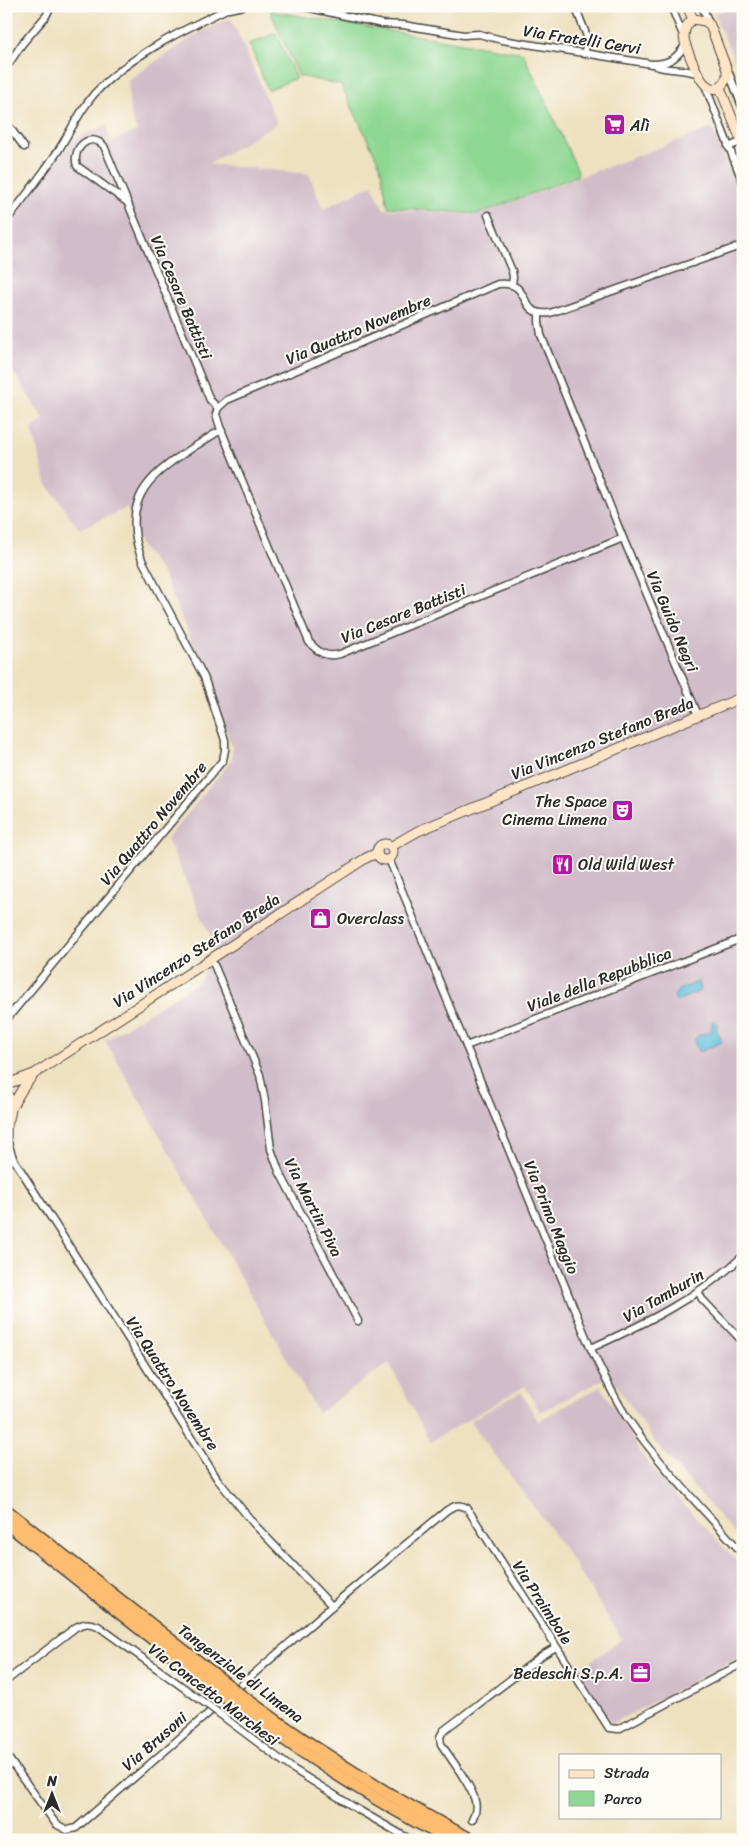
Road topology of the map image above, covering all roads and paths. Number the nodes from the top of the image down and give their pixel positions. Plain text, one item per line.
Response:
1 (51, 6) edge
2 (243, 6) edge
3 (273, 6) edge
4 (283, 6) edge
5 (301, 6) edge
6 (575, 6) edge
7 (671, 6) edge
8 (687, 6) edge
9 (702, 6) edge
10 (230, 8) edge
11 (693, 19) junction
12 (710, 25) junction
13 (685, 40) junction
14 (584, 54) junction
15 (652, 64) junction
16 (6, 68) edge
17 (727, 70) junction
18 (698, 74) junction
19 (705, 85) junction
20 (720, 88) junction
21 (743, 109) edge
22 (6, 122) edge
23 (742, 143) edge
24 (24, 147) dead end
25 (728, 147) junction
26 (743, 183) edge
27 (127, 202) junction
28 (488, 215) dead end
29 (6, 221) edge
30 (743, 245) edge
31 (512, 284) junction
32 (539, 314) junction
33 (218, 408) junction
34 (222, 431) junction
35 (623, 538) junction
36 (743, 697) edge
37 (698, 715) junction
38 (392, 846) junction
39 (377, 854) junction
40 (389, 859) junction
41 (743, 938) edge
42 (211, 959) junction
43 (6, 1020) edge
44 (466, 1046) junction
45 (34, 1074) junction
46 (6, 1082) edge
47 (6, 1093) edge
48 (11, 1108) junction
49 (6, 1127) edge
50 (6, 1151) edge
51 (13, 1158) junction
52 (743, 1256) edge
53 (698, 1291) junction
54 (358, 1321) dead end
55 (743, 1342) edge
56 (591, 1348) junction
57 (6, 1510) edge
58 (6, 1523) edge
59 (743, 1554) edge
60 (332, 1606) junction
61 (556, 1648) junction
62 (743, 1663) edge
63 (6, 1681) edge
64 (225, 1690) junction
65 (242, 1703) junction
66 (6, 1755) edge
67 (472, 1820) dead end
68 (410, 1840) edge
69 (450, 1840) edge
70 (472, 1840) edge

1 - 16 street
2 - 10 street
3 - 4 street
5 - 14 street, Via Fratelli Cervi
6 - 14 street
7 - 13 street
8 - 11 street
9 - 12 street
10 - 29 street
11 - 12 street
11 - 13 street
12 - 17 street
13 - 15 street, Via Fratelli Cervi
13 - 18 street
14 - 15 street, Via Fratelli Cervi
15 - 18 street, Via Fratelli Cervi
17 - 20 street
17 - 21 street
18 - 19 street
19 - 20 street
19 - 25 street
20 - 23 street
22 - 24 street
23 - 25 street
25 - 26 street
27 - 27 street, Via Cesare Battisti
27 - 33 street, Via Cesare Battisti
28 - 31 street
30 - 32 street
31 - 32 street
31 - 33 street, Via Quattro Novembre
32 - 35 street
33 - 34 street, Via Cesare Battisti
34 - 35 street, Via Cesare Battisti
34 - 43 street, Via Quattro Novembre
35 - 37 street, Via Guido Negri
36 - 37 street, Via Vincenzo Stefano Breda
37 - 38 street, Via Vincenzo Stefano Breda
38 - 39 street, Via Vincenzo Stefano Breda
38 - 40 street
39 - 40 street
39 - 42 street, Via Vincenzo Stefano Breda
40 - 44 street, Via Primo Maggio
41 - 44 street, Viale della Repubblica
42 - 45 street, Via Vincenzo Stefano Breda
42 - 54 street, Via Martin Piva
44 - 56 street, Via Primo Maggio
45 - 46 street, Via Vincenzo Stefano Breda
45 - 48 street, Via Vincenzo Stefano Breda
47 - 48 street
48 - 49 street, Via Vincenzo Stefano Breda
49 - 51 street, Via Quattro Novembre
50 - 51 street, Via Quattro Novembre
51 - 60 street, Via Quattro Novembre
52 - 53 street, Via Tamburin
53 - 55 street
53 - 56 street, Via Tamburin
56 - 59 street, Via Primo Maggio
57 - 64 highway, Tangenziale di Limena
58 - 64 highway, Tangenziale di Limena
60 - 61 street, Via Praimbole
60 - 66 street, Via Brusoni
61 - 62 street, Via Praimbole
61 - 67 street
63 - 68 street, Via Concetto Marchesi, bridge
64 - 65 highway, Tangenziale di Limena, bridge
65 - 69 highway, Tangenziale di Limena
65 - 70 highway, Tangenziale di Limena

